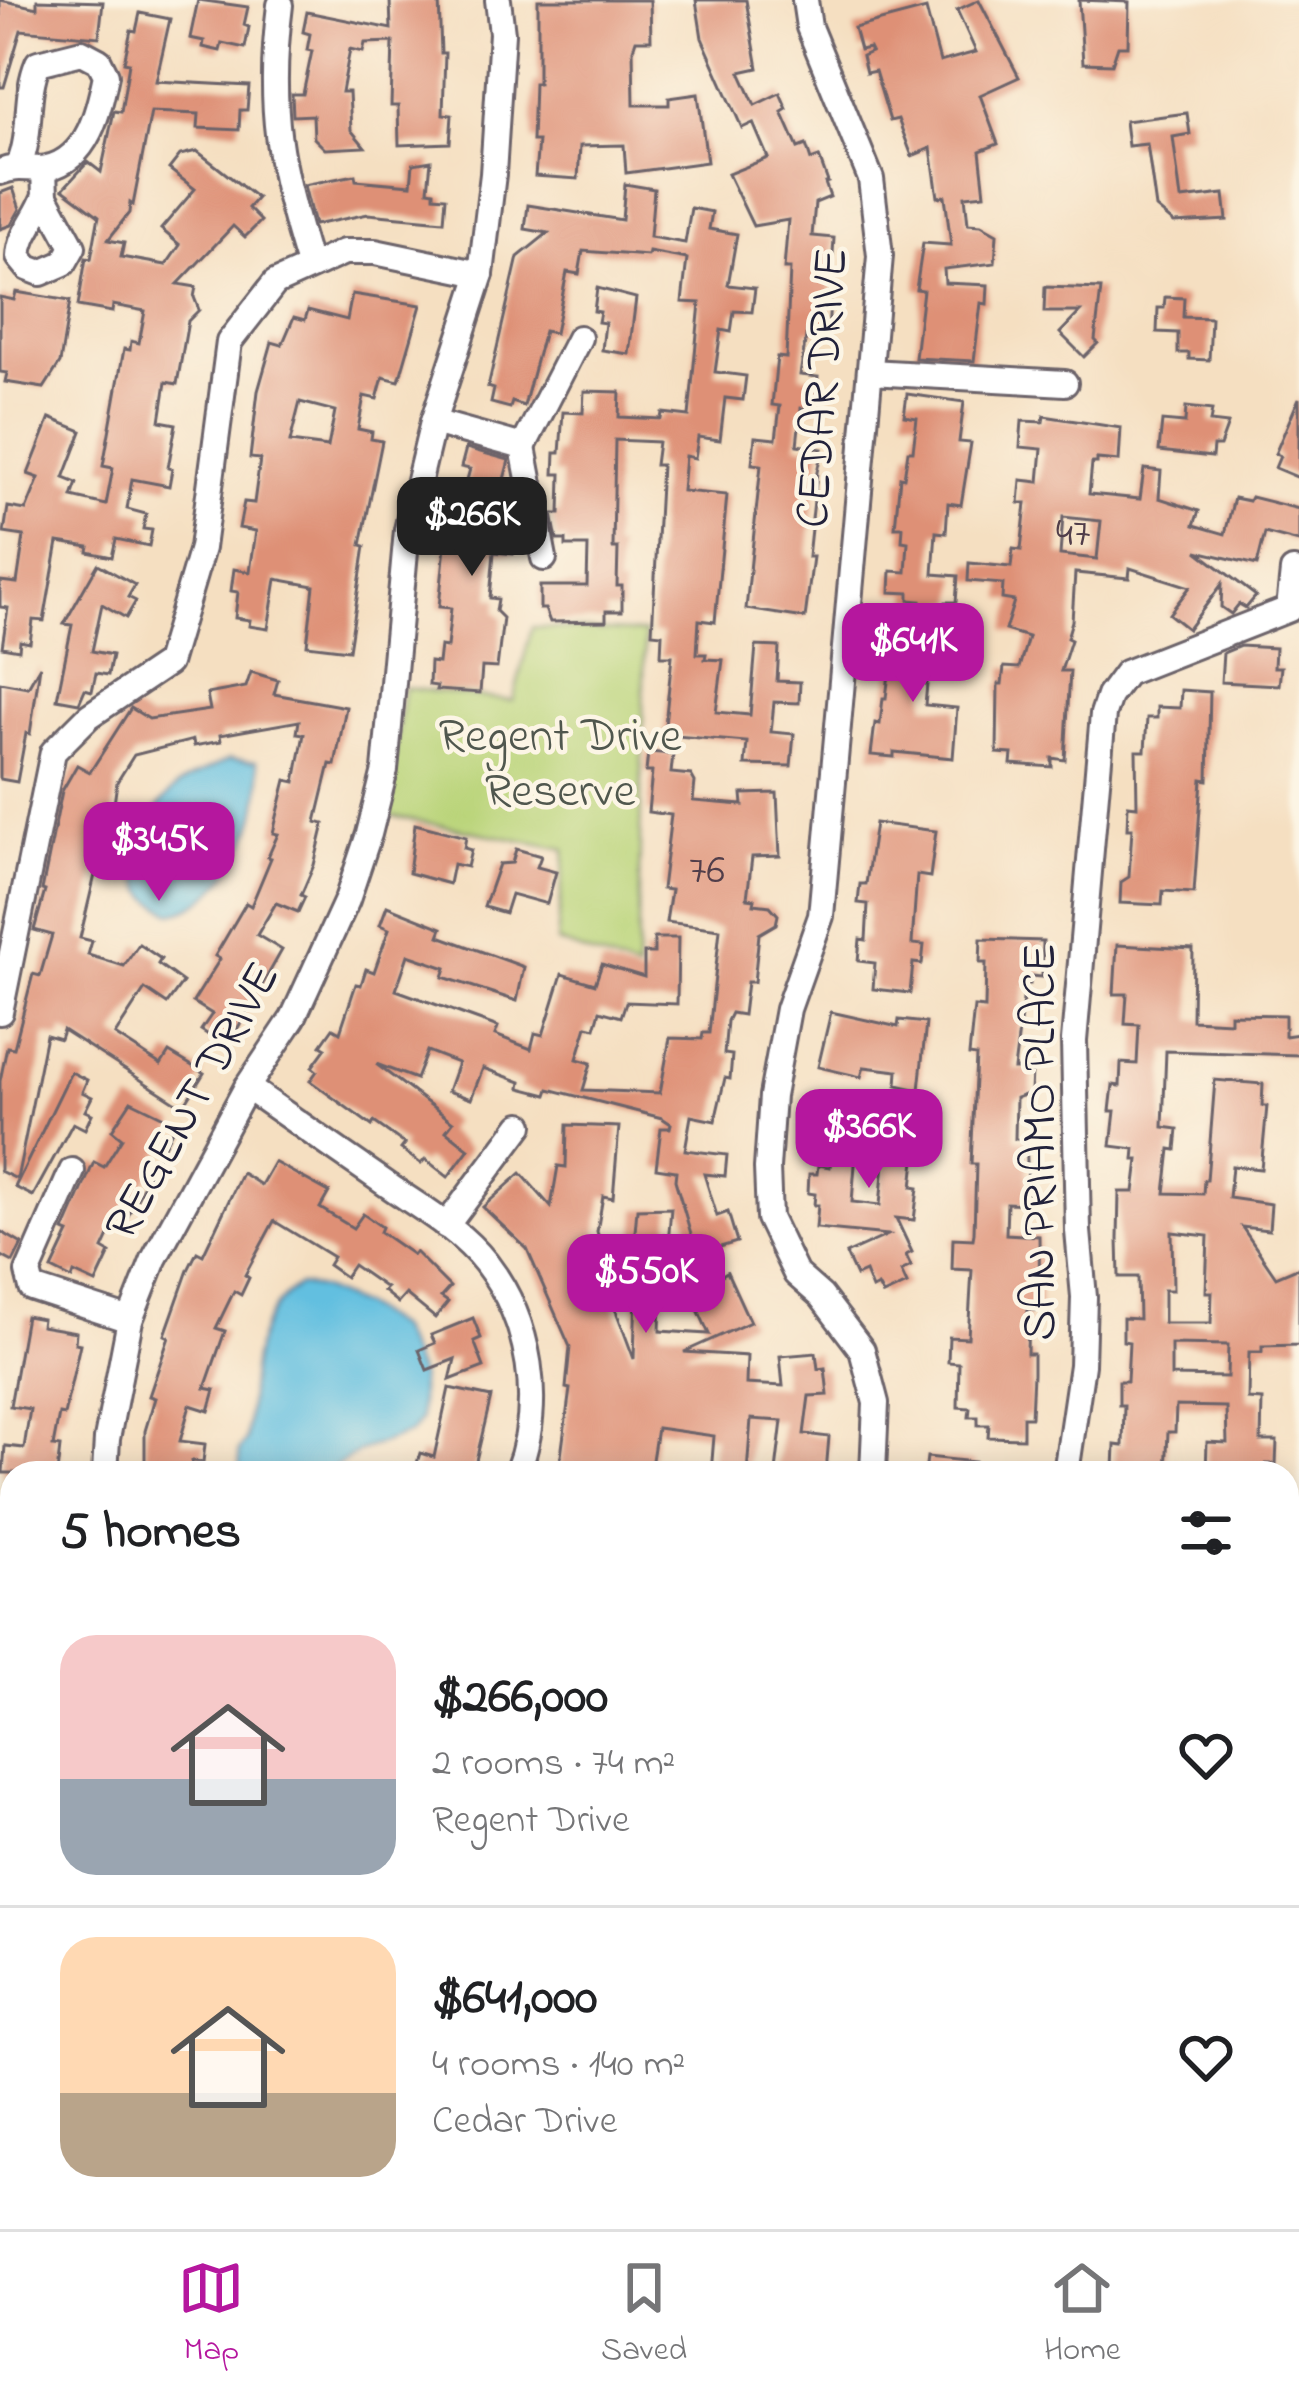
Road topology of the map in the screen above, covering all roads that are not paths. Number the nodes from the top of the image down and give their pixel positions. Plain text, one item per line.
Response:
1 (498, 0) edge
2 (805, 0) edge
3 (280, 5) dead end
4 (21, 169) edge
5 (45, 196) dead end
6 (309, 265) junction
7 (481, 274) junction
8 (579, 338) dead end
9 (870, 372) junction
10 (1065, 383) dead end
11 (433, 422) junction
12 (524, 447) junction
13 (544, 558) dead end
14 (1293, 571) dead end
15 (0, 1012) edge
16 (247, 1087) junction
17 (521, 1125) dead end
18 (72, 1171) dead end
19 (446, 1226) junction
20 (130, 1320) junction
21 (106, 1461) edge
22 (520, 1461) edge
23 (874, 1461) edge
24 (1068, 1461) edge

1 - 7 street, REGENT DRIVE
2 - 9 street, CEDAR DRIVE
3 - 6 street
4 - 4 street
4 - 5 street
6 - 7 street
6 - 15 street
7 - 11 street, REGENT DRIVE
8 - 12 street
9 - 10 street
9 - 23 street, CEDAR DRIVE
11 - 12 street
11 - 16 street, REGENT DRIVE
12 - 13 street
14 - 24 street, SAN PRIAMO PLACE
16 - 19 street
16 - 20 street, REGENT DRIVE
17 - 19 street
18 - 20 street
19 - 22 street
20 - 21 street, REGENT DRIVE

